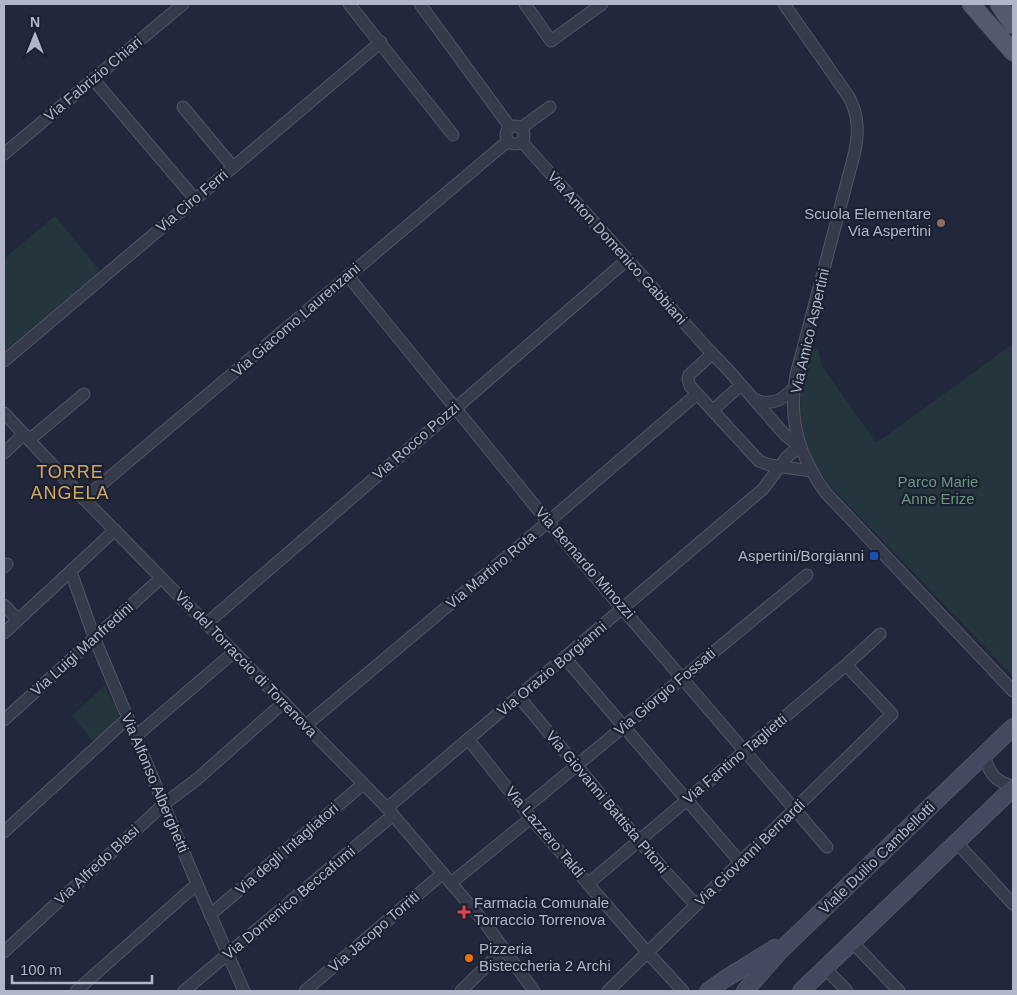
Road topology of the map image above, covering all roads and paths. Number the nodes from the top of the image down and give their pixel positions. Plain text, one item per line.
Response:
1 (183, 4) edge
2 (349, 4) edge
3 (420, 4) edge
4 (525, 4) edge
5 (602, 4) edge
6 (784, 4) edge
7 (971, 4) edge
8 (983, 4) edge
9 (999, 4) edge
10 (1010, 4) edge
11 (1013, 10) edge
12 (1013, 25) edge
13 (381, 42) junction
14 (1013, 51) edge
15 (93, 79) junction
16 (550, 106) dead end
17 (183, 107) dead end
18 (516, 128) junction
19 (454, 135) dead end
20 (508, 141) junction
21 (522, 142) junction
22 (4, 154) edge
23 (233, 167) junction
24 (195, 199) junction
25 (628, 259) junction
26 (348, 276) junction
27 (712, 354) junction
28 (4, 361) edge
29 (741, 385) junction
30 (794, 388) junction
31 (84, 394) dead end
32 (697, 394) junction
33 (754, 400) junction
34 (455, 408) junction
35 (714, 410) junction
36 (4, 413) edge
37 (26, 437) junction
38 (800, 446) junction
39 (4, 453) edge
40 (780, 466) junction
41 (811, 471) junction
42 (84, 499) junction
43 (548, 522) junction
44 (115, 530) junction
45 (71, 572) junction
46 (807, 575) dead end
47 (161, 578) junction
48 (4, 604) edge
49 (623, 608) junction
50 (18, 620) junction
51 (206, 624) junction
52 (4, 634) edge
53 (880, 634) dead end
54 (94, 637) junction
55 (234, 652) junction
56 (565, 658) junction
57 (846, 665) junction
58 (681, 678) junction
59 (1013, 691) edge
60 (519, 697) junction
61 (284, 702) junction
62 (128, 718) junction
63 (4, 720) edge
64 (306, 725) junction
65 (625, 726) junction
66 (1009, 731) edge
67 (136, 736) junction
68 (468, 739) junction
69 (744, 750) junction
70 (984, 754) junction
71 (576, 766) junction
72 (363, 784) junction
73 (1013, 787) edge
74 (687, 800) junction
75 (164, 804) junction
76 (795, 809) junction
77 (390, 812) junction
78 (527, 814) junction
79 (4, 832) edge
80 (638, 840) junction
81 (957, 843) junction
82 (827, 847) dead end
83 (740, 862) junction
84 (443, 873) junction
85 (451, 883) junction
86 (589, 883) junction
87 (197, 884) junction
88 (1013, 904) edge
89 (696, 905) junction
90 (210, 915) junction
91 (796, 936) junction
92 (852, 942) junction
93 (504, 949) junction
94 (4, 952) edge
95 (647, 952) junction
96 (227, 955) junction
97 (826, 968) junction
98 (76, 991) edge
99 (184, 991) edge
100 (244, 991) edge
101 (305, 991) edge
102 (461, 991) edge
103 (534, 991) edge
104 (608, 991) edge
105 (683, 991) edge
106 (708, 991) edge
107 (744, 991) edge
108 (801, 991) edge
109 (847, 991) edge
110 (899, 991) edge

1 - 15 street, Via Fabrizio Chiari
2 - 13 street
3 - 18 street
4 - 5 street
6 - 30 street, Via Amico Aspertini
7 - 14 main road
8 - 14 main road
9 - 12 main road
10 - 11 main road
13 - 19 street
13 - 23 street, Via Ciro Ferri
15 - 22 street, Via Fabrizio Chiari
15 - 24 street
16 - 18 street
17 - 23 street
18 - 20 street
18 - 21 street
20 - 21 street
20 - 26 street, Via Giacomo Laurenzani
21 - 25 street, Via Anton Domenico Gabbiani
23 - 24 street, Via Ciro Ferri
24 - 28 street, Via Ciro Ferri
25 - 27 street, Via Anton Domenico Gabbiani
25 - 34 street, Via Rocco Pozzi
26 - 34 street, Via Bernardo Minozzi
26 - 42 street, Via Giacomo Laurenzani
27 - 29 street, Via Anton Domenico Gabbiani
27 - 32 street
29 - 33 street, Via Anton Domenico Gabbiani
29 - 35 street
30 - 33 street
30 - 38 street, Via Amico Aspertini
31 - 37 street
32 - 35 street
32 - 43 street, Via Martino Rota
33 - 38 street, Via Anton Domenico Gabbiani
34 - 43 street, Via Bernardo Minozzi
34 - 51 street, Via Rocco Pozzi
35 - 40 street
36 - 37 street, Via del Torraccio di Torrenova
37 - 39 street
37 - 42 street, Via del Torraccio di Torrenova
38 - 40 street, Via Orazio Borgianni
38 - 41 street, Via Amico Aspertini
40 - 41 street
40 - 49 street, Via Orazio Borgianni
41 - 59 street, Via Amico Aspertini
42 - 44 street, Via del Torraccio di Torrenova
43 - 49 street, Via Bernardo Minozzi
43 - 64 street, Via Martino Rota
44 - 45 street
44 - 47 street, Via del Torraccio di Torrenova
45 - 50 street
45 - 54 street, Via Alfonso Alberghetti
46 - 58 street, Via Giorgio Fossati
47 - 51 street, Via del Torraccio di Torrenova
47 - 54 street, Via Luigi Manfredini
48 - 50 street
49 - 56 street, Via Orazio Borgianni
49 - 58 street, Via Bernardo Minozzi
50 - 52 street
51 - 55 street, Via del Torraccio di Torrenova
53 - 57 street, Via Fantino Taglietti
54 - 62 street, Via Alfonso Alberghetti
54 - 63 street, Via Luigi Manfredini
55 - 61 street, Via del Torraccio di Torrenova
55 - 67 street
56 - 60 street, Via Orazio Borgianni
56 - 65 street
57 - 69 street, Via Fantino Taglietti
57 - 76 street, Via Giovanni Bernardi
58 - 65 street, Via Giorgio Fossati
58 - 69 street, Via Bernardo Minozzi
60 - 68 street, Via Orazio Borgianni
60 - 71 street, Via Giovanni Battista Pitoni
61 - 64 street, Via del Torraccio di Torrenova
61 - 75 street, Via Alfredo Blasi
62 - 67 street, Via Alfonso Alberghetti
62 - 79 street
64 - 72 street, Via del Torraccio di Torrenova
65 - 71 street, Via Giorgio Fossati
65 - 74 street
66 - 70 main road, Viale Duilio Cambellotti
67 - 75 street, Via Alfonso Alberghetti
68 - 77 street, Via Orazio Borgianni
68 - 78 street, Via Lazzero Taldi
69 - 74 street, Via Fantino Taglietti
69 - 76 street, Via Bernardo Minozzi
70 - 73 street
70 - 91 main road, Viale Duilio Cambellotti
71 - 78 street, Via Giorgio Fossati
71 - 80 street, Via Giovanni Battista Pitoni
72 - 77 street, Via del Torraccio di Torrenova
72 - 90 street, Via degli Intagliatori
73 - 81 main road
74 - 80 street, Via Fantino Taglietti
74 - 83 street
75 - 87 street, Via Alfonso Alberghetti
75 - 94 street, Via Alfredo Blasi
76 - 82 street, Via Bernardo Minozzi
76 - 83 street, Via Giovanni Bernardi
77 - 84 street, Via del Torraccio di Torrenova
77 - 96 street, Via Domenico Beccafumi
78 - 85 street, Via Giorgio Fossati
78 - 86 street, Via Lazzero Taldi
80 - 86 street, Via Fantino Taglietti
80 - 89 street, Via Giovanni Battista Pitoni
81 - 88 street
81 - 92 main road
83 - 89 street, Via Giovanni Bernardi
84 - 85 street, Via del Torraccio di Torrenova
84 - 101 street, Via Jacopo Torriti
85 - 93 street, Via del Torraccio di Torrenova
86 - 95 street, Via Lazzero Taldi
87 - 90 street, Via Alfonso Alberghetti
87 - 98 street
89 - 95 street, Via Giovanni Bernardi
90 - 96 street, Via Alfonso Alberghetti
91 - 106 main road
91 - 107 main road, Viale Duilio Cambellotti
92 - 97 main road
92 - 110 street
93 - 102 street
93 - 103 street, Via del Torraccio di Torrenova
95 - 104 street, Via Giovanni Bernardi
95 - 105 street, Via Lazzero Taldi
96 - 99 street, Via Domenico Beccafumi
96 - 100 street, Via Alfonso Alberghetti
97 - 108 main road
97 - 109 street

